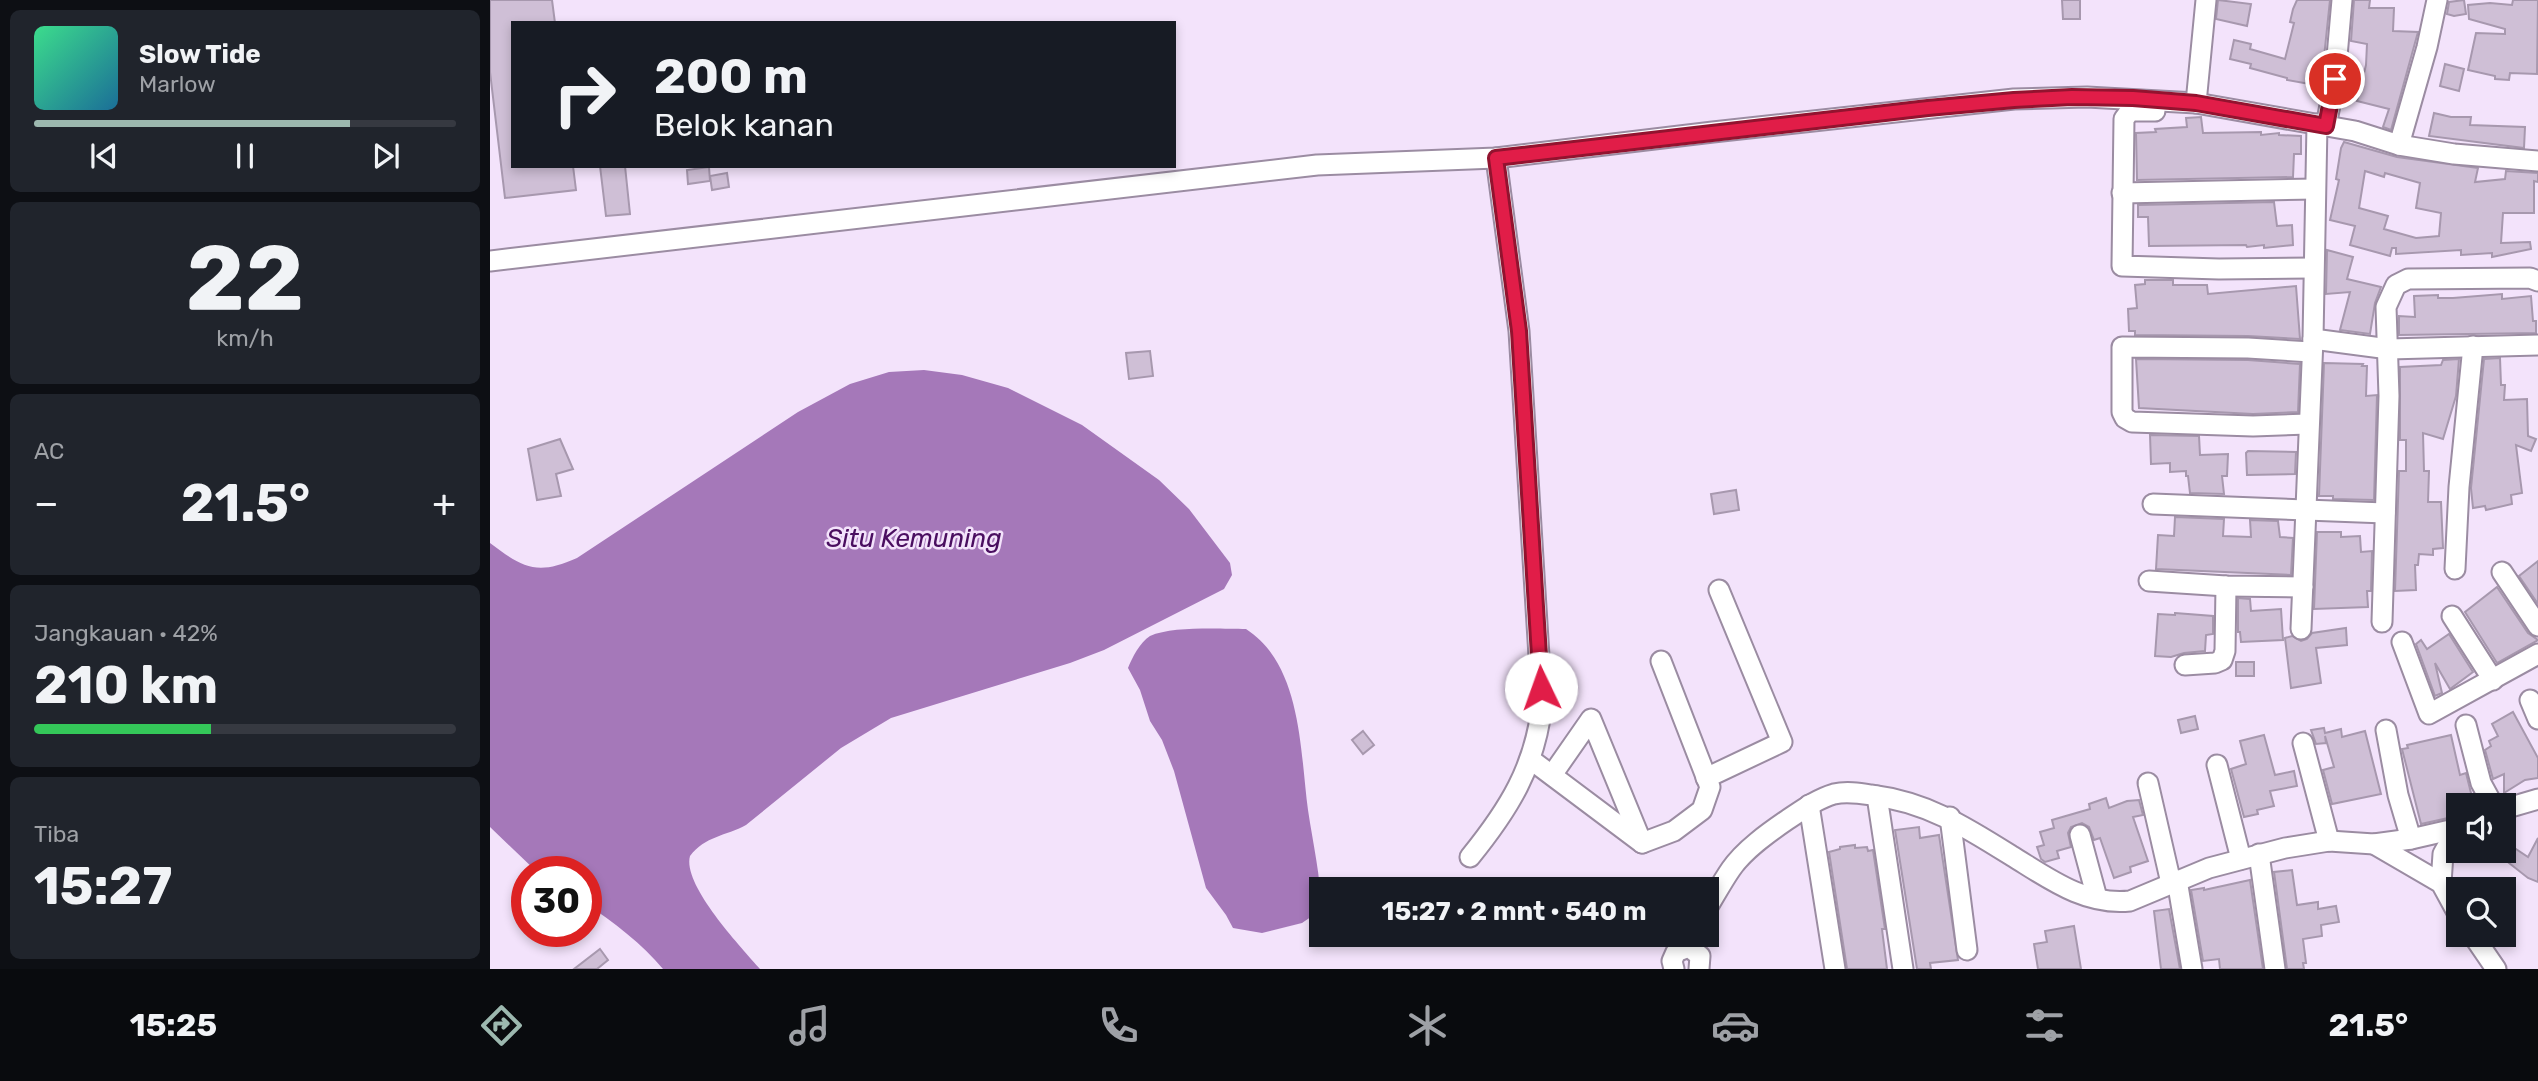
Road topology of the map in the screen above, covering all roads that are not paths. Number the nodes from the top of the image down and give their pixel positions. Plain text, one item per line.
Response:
1 (2206, 0) edge
2 (2342, 0) edge
3 (2437, 0) edge
4 (2196, 103) junction
5 (2319, 127) junction
6 (2399, 145) junction
7 (1496, 158) junction
8 (2538, 161) edge
9 (2315, 189) junction
10 (2122, 193) junction
11 (490, 261) edge
12 (2312, 268) junction
13 (2538, 281) edge
14 (2312, 345) junction
15 (2538, 345) edge
16 (2473, 346) junction
17 (2389, 349) junction
18 (2308, 424) junction
19 (2153, 504) dead end
20 (2305, 510) junction
21 (2385, 513) junction
22 (2455, 569) dead end
23 (2502, 572) dead end
24 (2149, 581) dead end
25 (2226, 586) junction
26 (2303, 587) junction
27 (1719, 590) dead end
28 (2452, 616) dead end
29 (2382, 622) dead end
30 (2538, 626) edge
31 (2301, 629) dead end
32 (2402, 642) dead end
33 (2538, 654) edge
34 (1661, 662) dead end
35 (2185, 665) dead end
36 (2493, 680) junction
37 (2530, 699) dead end
38 (2538, 719) edge
39 (2466, 725) dead end
40 (2386, 730) dead end
41 (2303, 743) dead end
42 (1531, 759) junction
43 (2217, 765) dead end
44 (1552, 775) junction
45 (1706, 778) junction
46 (2148, 783) dead end
47 (2486, 793) edge
48 (1877, 796) junction
49 (2538, 799) edge
50 (1809, 805) junction
51 (2516, 805) edge
52 (1950, 817) junction
53 (2446, 831) edge
54 (2080, 835) dead end
55 (2411, 839) junction
56 (2329, 841) junction
57 (1642, 843) junction
58 (2374, 844) junction
59 (2446, 849) edge
60 (1470, 857) dead end
61 (2250, 857) junction
62 (2174, 882) junction
63 (2441, 883) junction
64 (1719, 888) edge
65 (2446, 892) edge
66 (2097, 898) junction
67 (1681, 947) edge
68 (1693, 947) edge
69 (2481, 947) edge
70 (1967, 950) dead end
71 (1674, 969) edge
72 (1699, 969) edge
73 (1835, 969) edge
74 (1903, 969) edge
75 (2192, 969) edge
76 (2275, 969) edge
77 (2496, 969) edge

1 - 4 street
2 - 5 street
3 - 6 street
4 - 5 street
4 - 7 street
5 - 6 street
5 - 9 street
5 - 10 street
6 - 8 street
7 - 11 street
7 - 42 street
9 - 10 street
9 - 12 street
10 - 12 street
12 - 14 street
13 - 17 street
14 - 17 street
14 - 18 street
14 - 18 street
15 - 16 street
16 - 17 street
16 - 22 street
17 - 21 street
18 - 20 street
19 - 20 street
20 - 21 street
20 - 26 street
21 - 29 street
23 - 30 street
24 - 25 street
25 - 26 street
25 - 35 street
26 - 31 street
27 - 45 street
28 - 36 street
32 - 36 street
33 - 36 street
34 - 45 street
37 - 38 street
39 - 47 street
40 - 55 street
41 - 56 street
42 - 44 street
42 - 60 street
43 - 61 street
44 - 57 street
44 - 57 street
45 - 57 street
46 - 62 street
48 - 50 street
48 - 52 street
48 - 74 street
49 - 51 street
50 - 64 street
50 - 73 street
52 - 66 street
52 - 70 street
53 - 55 street
54 - 66 street
55 - 58 street
56 - 58 street
56 - 61 street
58 - 63 street
59 - 63 street
61 - 62 street
61 - 76 street
62 - 66 street
62 - 75 street
63 - 65 street
67 - 71 street
68 - 72 street
69 - 77 street

